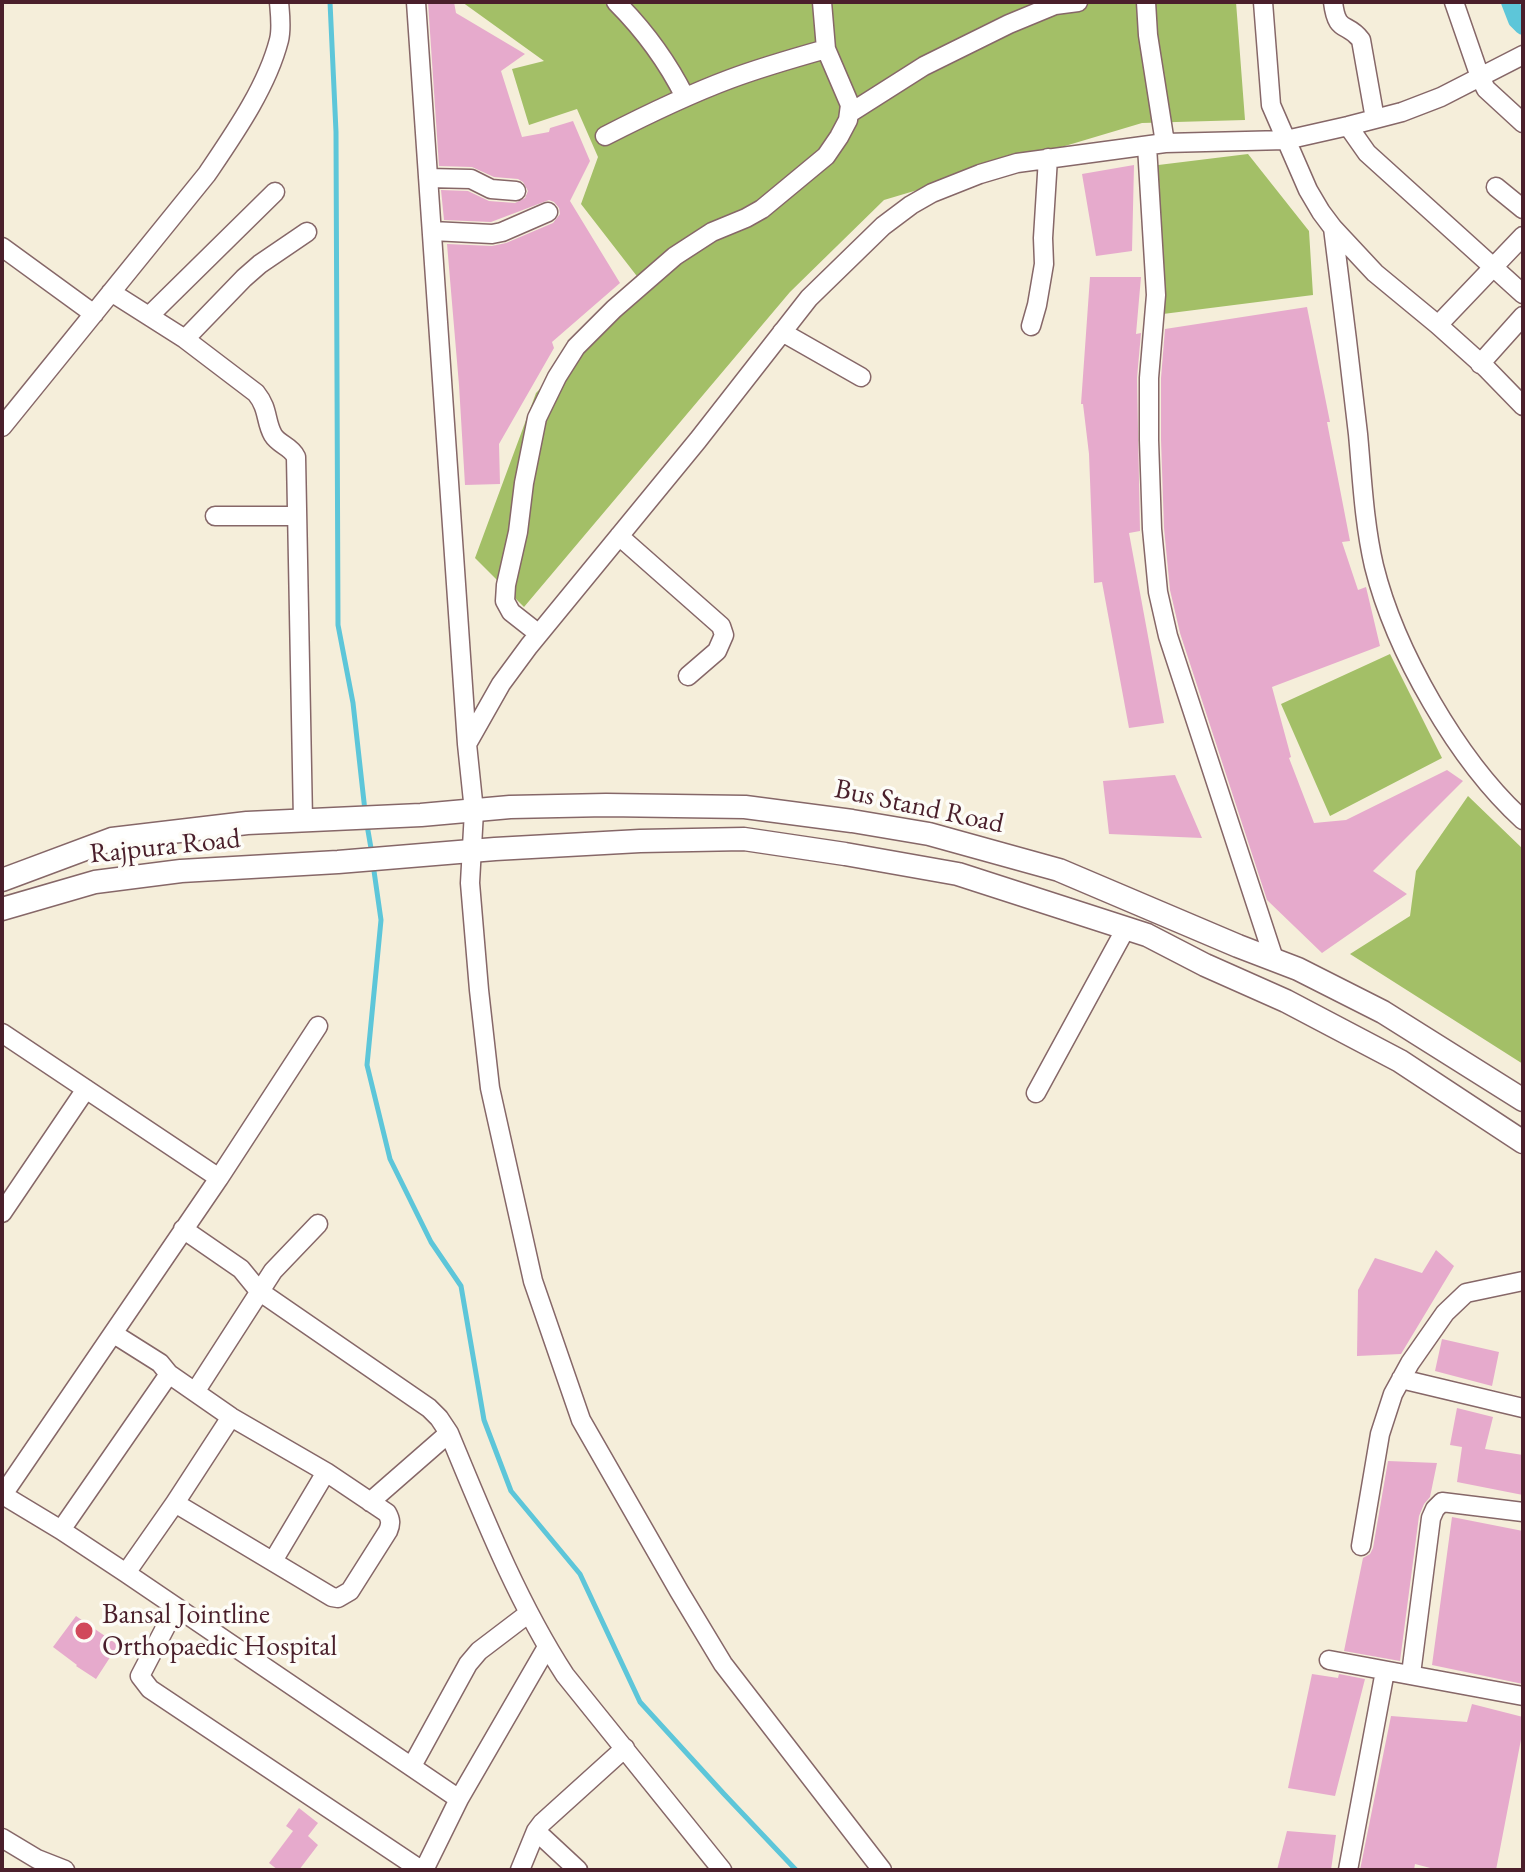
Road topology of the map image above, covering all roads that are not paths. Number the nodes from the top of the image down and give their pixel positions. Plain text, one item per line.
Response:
1 (279, 2) edge
2 (416, 2) edge
3 (616, 2) edge
4 (822, 2) edge
5 (1078, 2) edge
6 (1146, 2) edge
7 (1263, 2) edge
8 (1333, 2) edge
9 (1454, 2) edge
10 (826, 49) junction
11 (1523, 55) edge
12 (1480, 77) junction
13 (685, 97) junction
14 (850, 113) junction
15 (1375, 119) junction
16 (1523, 123) edge
17 (1348, 126) junction
18 (605, 136) dead end
19 (1286, 140) junction
20 (1156, 144) junction
21 (1048, 158) junction
22 (428, 178) junction
23 (1496, 187) dead end
24 (516, 191) dead end
25 (275, 192) dead end
26 (1523, 209) edge
27 (548, 212) dead end
28 (1333, 228) junction
29 (432, 231) junction
30 (307, 232) dead end
31 (1523, 236) edge
32 (2, 247) edge
33 (1493, 267) junction
34 (111, 292) junction
35 (1523, 294) edge
36 (94, 314) junction
37 (149, 316) junction
38 (1523, 316) edge
39 (1438, 325) junction
40 (1031, 326) dead end
41 (782, 332) junction
42 (185, 339) junction
43 (1480, 364) junction
44 (861, 377) dead end
45 (1523, 406) edge
46 (2, 427) edge
47 (215, 516) dead end
48 (297, 516) junction
49 (619, 536) junction
50 (539, 634) junction
51 (688, 676) dead end
52 (467, 744) junction
53 (474, 811) junction
54 (303, 820) junction
55 (1523, 820) edge
56 (247, 823) joint
57 (472, 851) junction
58 (338, 862) joint
59 (2, 880) edge
60 (2, 909) edge
61 (1126, 928) junction
62 (1274, 959) junction
63 (318, 1026) dead end
64 (2, 1033) edge
65 (86, 1089) junction
66 (1036, 1093) dead end
67 (1523, 1100) edge
68 (1523, 1142) edge
69 (219, 1178) junction
70 (2, 1213) edge
71 (318, 1224) dead end
72 (183, 1229) junction
73 (1523, 1281) edge
74 (259, 1291) junction
75 (114, 1334) junction
76 (169, 1374) junction
77 (1401, 1379) junction
78 (195, 1392) junction
79 (1523, 1408) edge
80 (231, 1417) junction
81 (449, 1433) junction
82 (326, 1472) junction
83 (2, 1496) edge
84 (370, 1502) junction
85 (175, 1503) junction
86 (1523, 1512) edge
87 (61, 1530) junction
88 (1361, 1546) dead end
89 (273, 1561) junction
90 (126, 1573) junction
91 (176, 1607) junction
92 (529, 1613) junction
93 (547, 1647) junction
94 (1329, 1660) dead end
95 (1385, 1671) junction
96 (1411, 1674) junction
97 (1523, 1696) edge
98 (625, 1748) junction
99 (412, 1766) junction
100 (459, 1799) junction
101 (536, 1831) junction
102 (2, 1838) edge
103 (716, 1868) edge
104 (65, 1870) edge
105 (423, 1870) edge
106 (520, 1870) edge
107 (578, 1870) edge
108 (882, 1870) edge
109 (1348, 1870) edge

1 - 34 street
2 - 22 street
3 - 13 street
4 - 10 street
5 - 14 street
6 - 20 street
7 - 19 street
8 - 15 street
9 - 12 street
10 - 13 street
10 - 14 street
11 - 12 street
12 - 15 street
12 - 16 street
13 - 18 street
14 - 50 street
15 - 17 street
17 - 19 street
17 - 33 street
19 - 20 street
19 - 28 street
20 - 21 street
20 - 62 street
21 - 40 street
21 - 41 street
22 - 24 street
22 - 29 street
23 - 26 street
25 - 37 street
27 - 29 street
28 - 39 street
28 - 55 street
29 - 52 street
30 - 42 street
31 - 33 street
32 - 36 street
33 - 35 street
33 - 39 street
34 - 36 street
34 - 37 street
36 - 46 street
37 - 42 street
38 - 43 street
39 - 43 street
41 - 44 street
41 - 49 street
42 - 48 street
43 - 45 street
47 - 48 street
48 - 54 street
49 - 50 street
49 - 51 street
50 - 52 street
52 - 53 street
53 - 54 main road, Bus Stand Road
53 - 57 street
53 - 62 main road, Bus Stand Road
54 - 56 main road, Bus Stand Road
56 - 59 main road, Rajpura Road
57 - 58 main road, Bus Stand Road
57 - 61 main road, Bus Stand Road
57 - 108 street
58 - 60 main road, Rajpura Road
61 - 66 street
61 - 68 main road, Bus Stand Road
62 - 67 main road, Bus Stand Road
63 - 69 street
64 - 65 street
65 - 69 street
65 - 70 street
69 - 72 street
71 - 74 street
72 - 74 street
72 - 75 street
73 - 77 street
74 - 78 street
74 - 81 street
75 - 76 street
75 - 83 street
76 - 78 street
76 - 87 street
77 - 79 street
77 - 88 street
78 - 80 street
80 - 82 street
80 - 85 street
81 - 84 street
81 - 92 street
82 - 84 street
82 - 89 street
83 - 87 street
84 - 89 street
85 - 89 street
85 - 90 street
86 - 96 street
87 - 90 street
90 - 91 street
91 - 99 street
91 - 105 street
92 - 93 street
92 - 99 street
93 - 98 street
93 - 100 street
94 - 95 street
95 - 96 street
95 - 109 street
96 - 97 street
98 - 101 street
98 - 103 street
99 - 100 street
100 - 105 street
101 - 106 street
101 - 107 street
102 - 104 street

